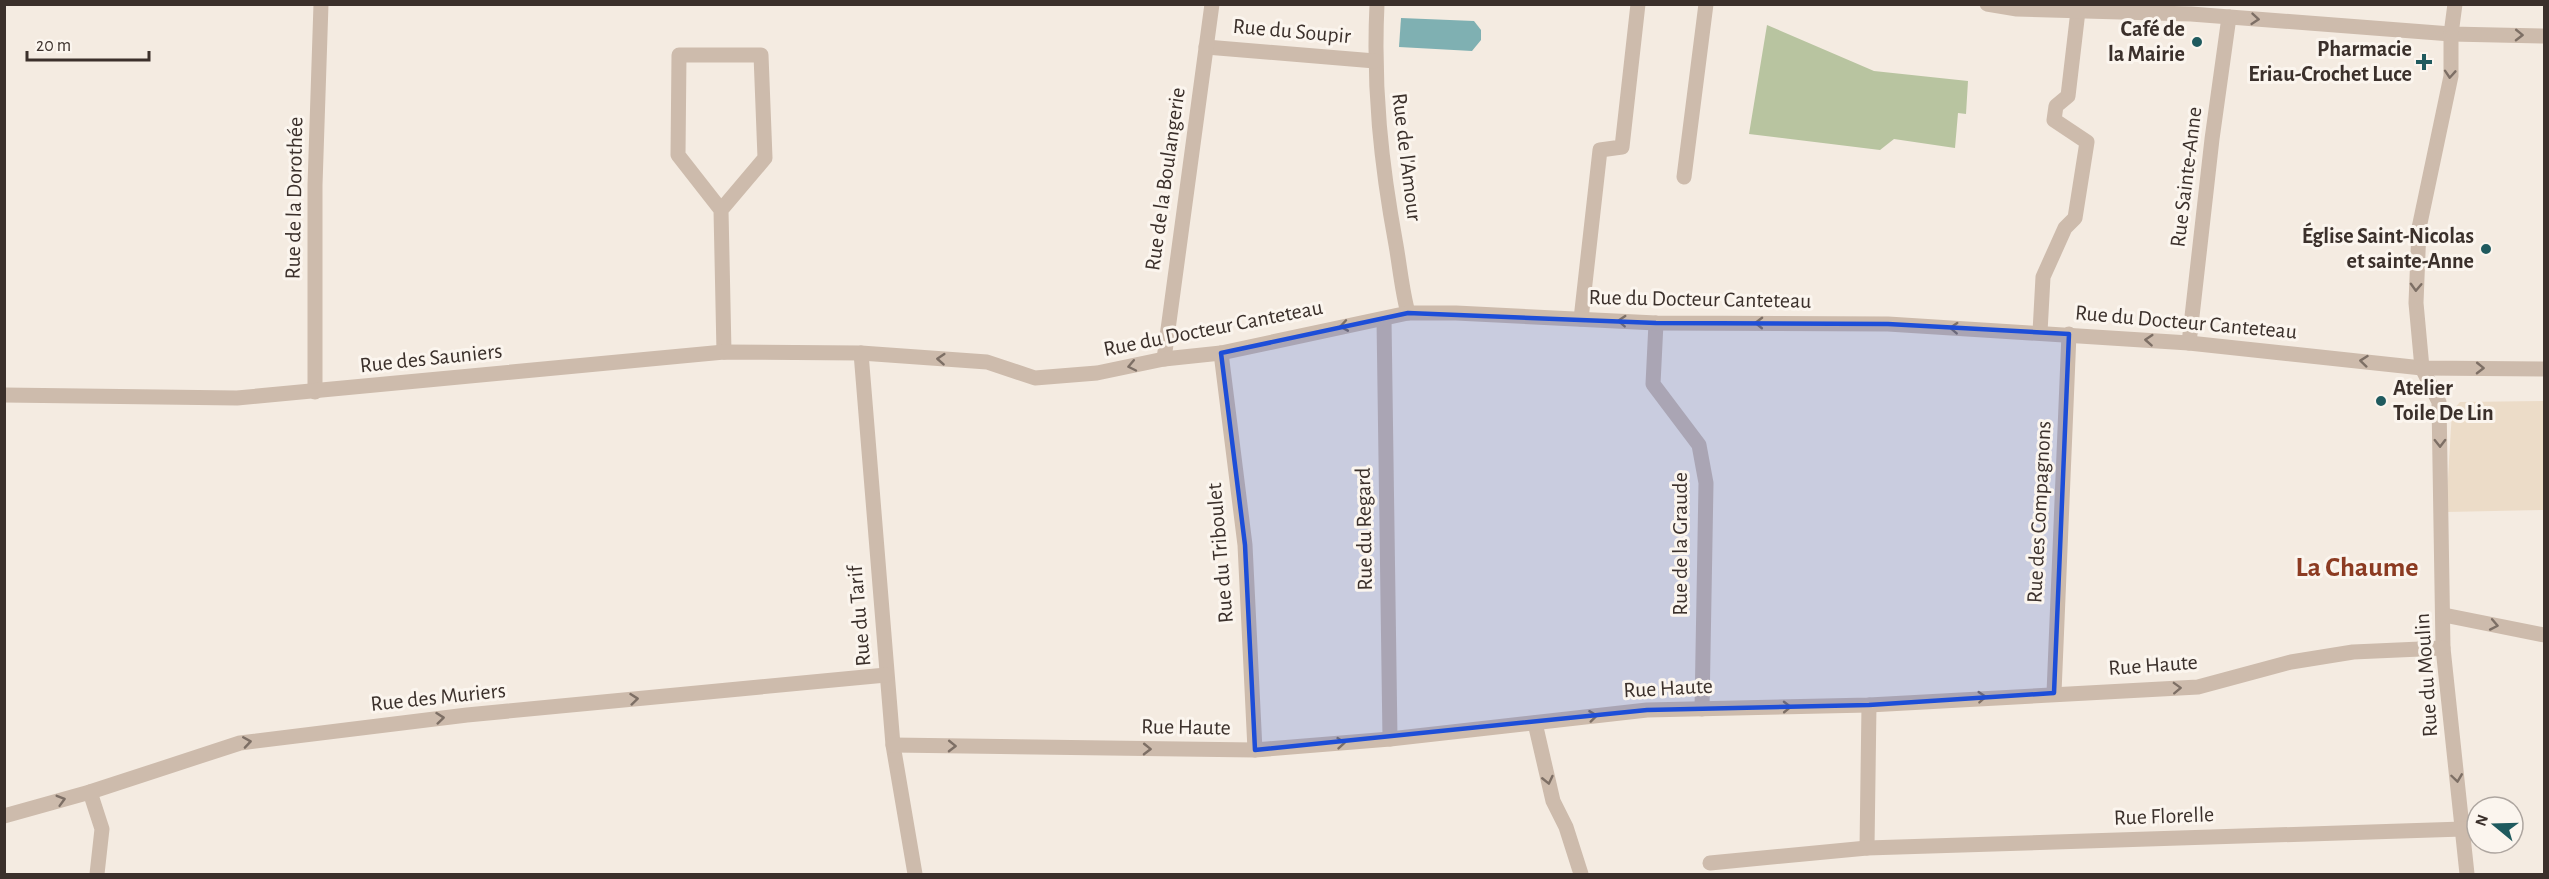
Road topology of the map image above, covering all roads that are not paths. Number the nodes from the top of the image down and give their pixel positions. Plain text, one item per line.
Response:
1 (321, 4) edge
2 (1212, 4) edge
3 (1377, 4) edge
4 (1638, 4) edge
5 (1706, 4) edge
6 (1987, 4) edge
7 (2455, 4) edge
8 (2192, 9) edge
9 (2078, 11) junction
10 (2229, 17) junction
11 (2451, 34) junction
12 (2544, 36) edge
13 (1206, 47) junction
14 (1375, 61) junction
15 (1684, 177) dead end
16 (721, 210) junction
17 (1408, 313) junction
18 (1384, 319) junction
19 (1581, 319) junction
20 (1656, 323) junction
21 (2040, 332) junction
22 (2070, 334) junction
23 (2189, 343) junction
24 (724, 352) junction
25 (861, 353) junction
26 (1221, 353) junction
27 (1164, 359) junction
28 (2422, 368) junction
29 (2544, 369) edge
30 (315, 392) junction
31 (4, 395) edge
32 (2444, 615) junction
33 (2544, 635) edge
34 (2443, 648) junction
35 (886, 675) junction
36 (2054, 693) junction
37 (1869, 705) junction
38 (1702, 709) junction
39 (1535, 723) junction
40 (1390, 739) junction
41 (893, 745) junction
42 (1255, 750) junction
43 (90, 792) junction
44 (4, 816) edge
45 (2463, 829) junction
46 (1867, 848) junction
47 (1710, 863) dead end
48 (97, 874) edge
49 (915, 874) edge
50 (1581, 874) edge
51 (2466, 874) edge

1 - 30 street, Rue de la Dorothée
2 - 13 street, Rue de la Boulangerie
3 - 14 street, Rue de l'Amour
4 - 19 street
5 - 15 street
6 - 9 street
7 - 11 street
8 - 9 street
8 - 10 street
9 - 21 street
10 -> 11 street
10 - 23 street, Rue Sainte-Anne
11 -> 12 street
11 -> 28 street
13 - 14 street, Rue du Soupir
13 - 27 street, Rue de la Boulangerie
14 - 17 street, Rue de l'Amour
16 - 16 street
16 - 24 street
17 - 18 street, Rue du Docteur Canteteau
17 - 19 street, Rue du Docteur Canteteau
18 -> 26 street, Rue du Docteur Canteteau
18 - 40 street, Rue du Regard
20 -> 19 street, Rue du Docteur Canteteau
21 -> 20 street, Rue du Docteur Canteteau
20 - 38 street, Rue de la Graude
21 - 22 street, Rue du Docteur Canteteau
23 -> 22 street, Rue du Docteur Canteteau
22 - 36 street, Rue des Compagnons
28 -> 23 street, Rue du Docteur Canteteau
24 - 25 street, Rue des Sauniers
24 - 30 street, Rue des Sauniers
27 -> 25 street, Rue du Docteur Canteteau
25 - 35 street, Rue du Tarif
26 - 27 street, Rue du Docteur Canteteau
26 - 42 street, Rue du Triboulet
28 -> 29 street, Rue du Docteur Canteteau
28 -> 32 street, Rue du Moulin
30 - 31 street, Rue des Sauniers
32 -> 33 street
32 - 34 street, Rue du Moulin
36 -> 34 street, Rue Haute
34 -> 45 street, Rue du Moulin
35 - 41 street, Rue du Tarif
43 -> 35 street, Rue des Muriers
37 -> 36 street, Rue Haute
38 -> 37 street, Rue Haute
37 - 46 street
39 -> 38 street, Rue Haute
39 - 40 street, Rue Haute
39 -> 50 street
42 -> 40 street, Rue Haute
41 -> 42 street, Rue Haute
41 - 49 street, Rue du Tarif
44 -> 43 street, Rue des Muriers
43 - 48 street
45 - 46 street, Rue Florelle
45 - 51 street, Rue du Moulin
46 - 47 street, Rue Florelle

